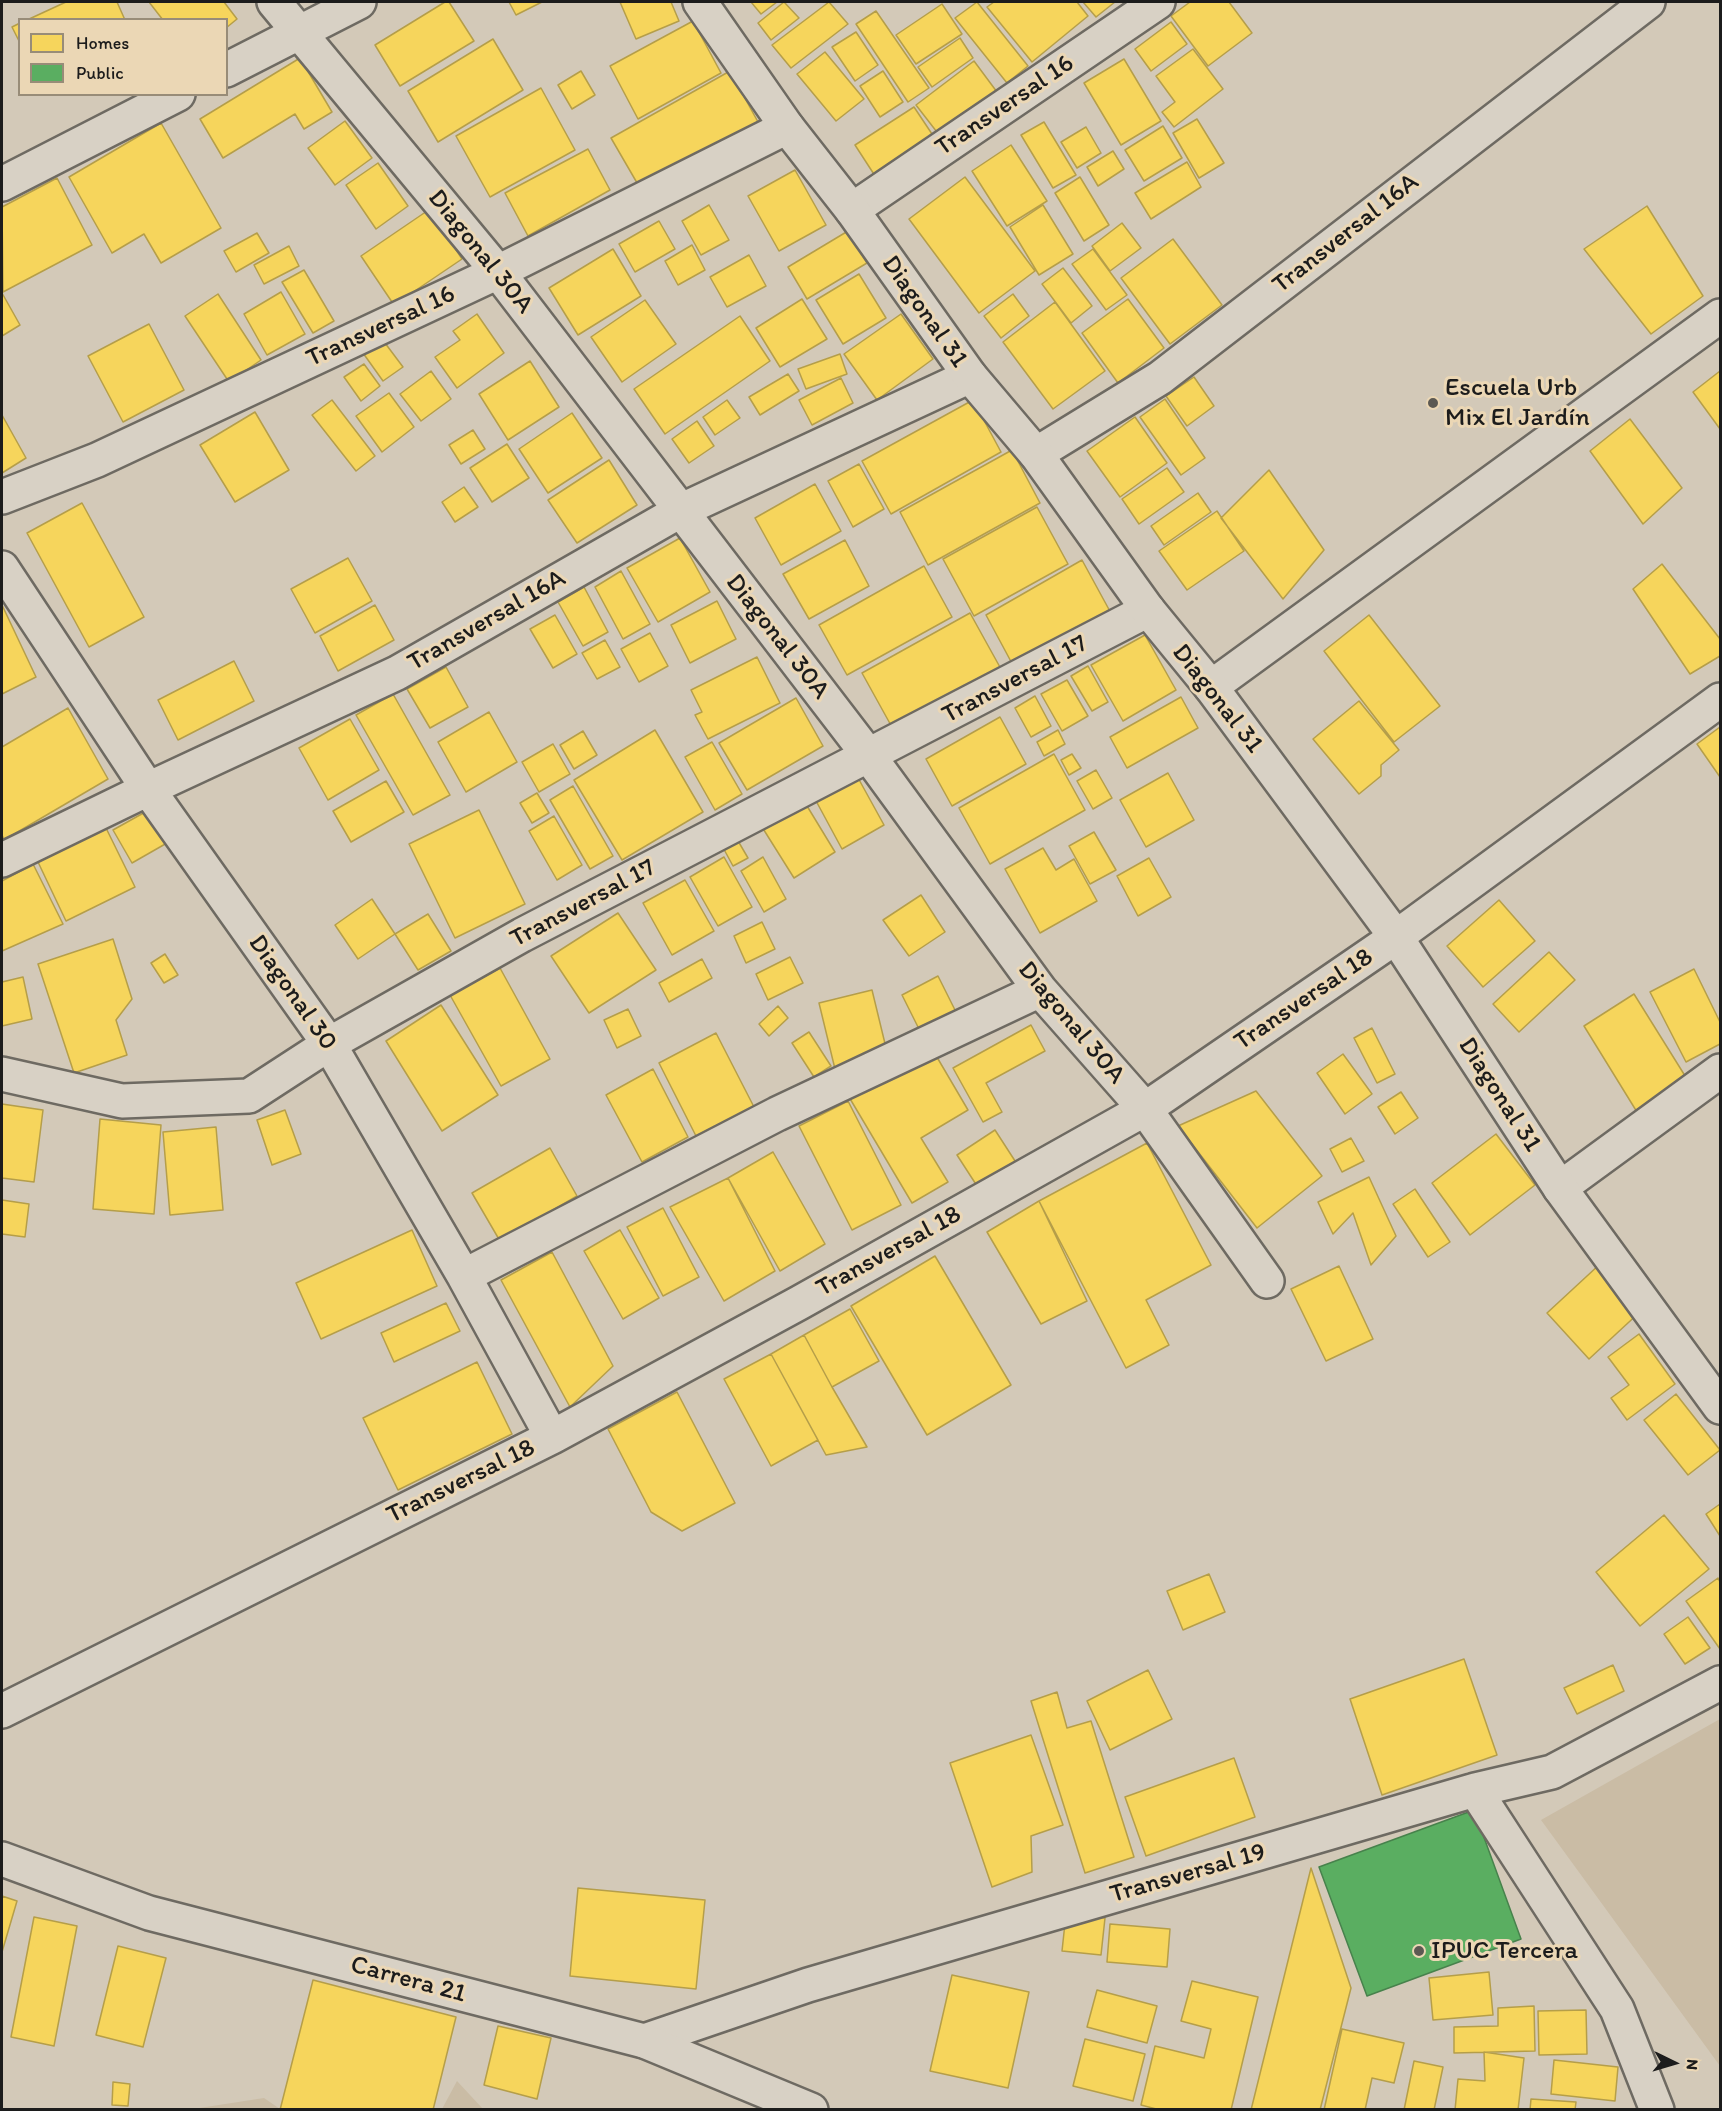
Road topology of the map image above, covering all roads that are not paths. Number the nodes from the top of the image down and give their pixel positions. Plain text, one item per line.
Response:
1 (274, 2) edge
2 (358, 2) edge
3 (700, 2) edge
4 (1158, 2) edge
5 (1648, 2) edge
6 (299, 33) junction
7 (228, 69) edge
8 (174, 96) edge
9 (787, 127) junction
10 (2, 184) edge
11 (852, 210) junction
12 (498, 272) junction
13 (1720, 316) edge
14 (970, 376) junction
15 (1036, 454) junction
16 (2, 497) edge
17 (680, 511) junction
18 (2, 568) edge
19 (1148, 610) junction
20 (1211, 687) junction
21 (1720, 700) edge
22 (869, 756) junction
23 (148, 789) junction
24 (2, 860) edge
25 (1396, 937) junction
26 (1040, 990) junction
27 (329, 1044) junction
28 (1720, 1071) edge
29 (2, 1074) edge
30 (1145, 1110) junction
31 (1560, 1188) junction
32 (464, 1276) junction
33 (1267, 1281) dead end
34 (1720, 1407) edge
35 (552, 1437) junction
36 (1720, 1683) edge
37 (2, 1711) edge
38 (1475, 1790) junction
39 (2, 1859) edge
40 (644, 2042) junction
41 (811, 2109) edge
42 (1657, 2109) edge

1 - 6 street, Diagonal 30A
2 - 6 street
3 - 9 street, Diagonal 31
4 - 11 street, Transversal 16
5 - 15 street, Transversal 16A
6 - 7 street
6 - 12 street, Diagonal 30A
8 - 10 street
9 - 11 street, Diagonal 31
9 - 12 street, Transversal 16
11 - 14 street, Diagonal 31
12 - 16 street, Transversal 16
12 - 17 street, Diagonal 30A
13 - 20 street
14 - 15 street, Diagonal 31
14 - 17 street, Transversal 16A
15 - 19 street, Diagonal 31
17 - 22 street, Diagonal 30A
17 - 23 street, Transversal 16A
18 - 23 street, Diagonal 30
19 - 20 street, Diagonal 31
19 - 22 street, Transversal 17
20 - 25 street, Diagonal 31
21 - 25 street, Transversal 18
22 - 26 street, Diagonal 30A
22 - 27 street, Transversal 17
23 - 24 street, Transversal 16A
23 - 27 street, Diagonal 30
25 - 30 street, Transversal 18
25 - 31 street, Diagonal 31
26 - 30 street, Diagonal 30A
26 - 32 street
27 - 29 street, Transversal 17
27 - 32 street, Diagonal 30
28 - 31 street
30 - 33 street, Diagonal 30A
30 - 35 street, Transversal 18
31 - 34 street, Diagonal 31
32 - 35 street, Diagonal 30
35 - 37 street, Transversal 18
36 - 38 street, Transversal 19
38 - 40 street, Transversal 19
38 - 42 street
39 - 40 street, Carrera 21
40 - 41 street, Carrera 21

